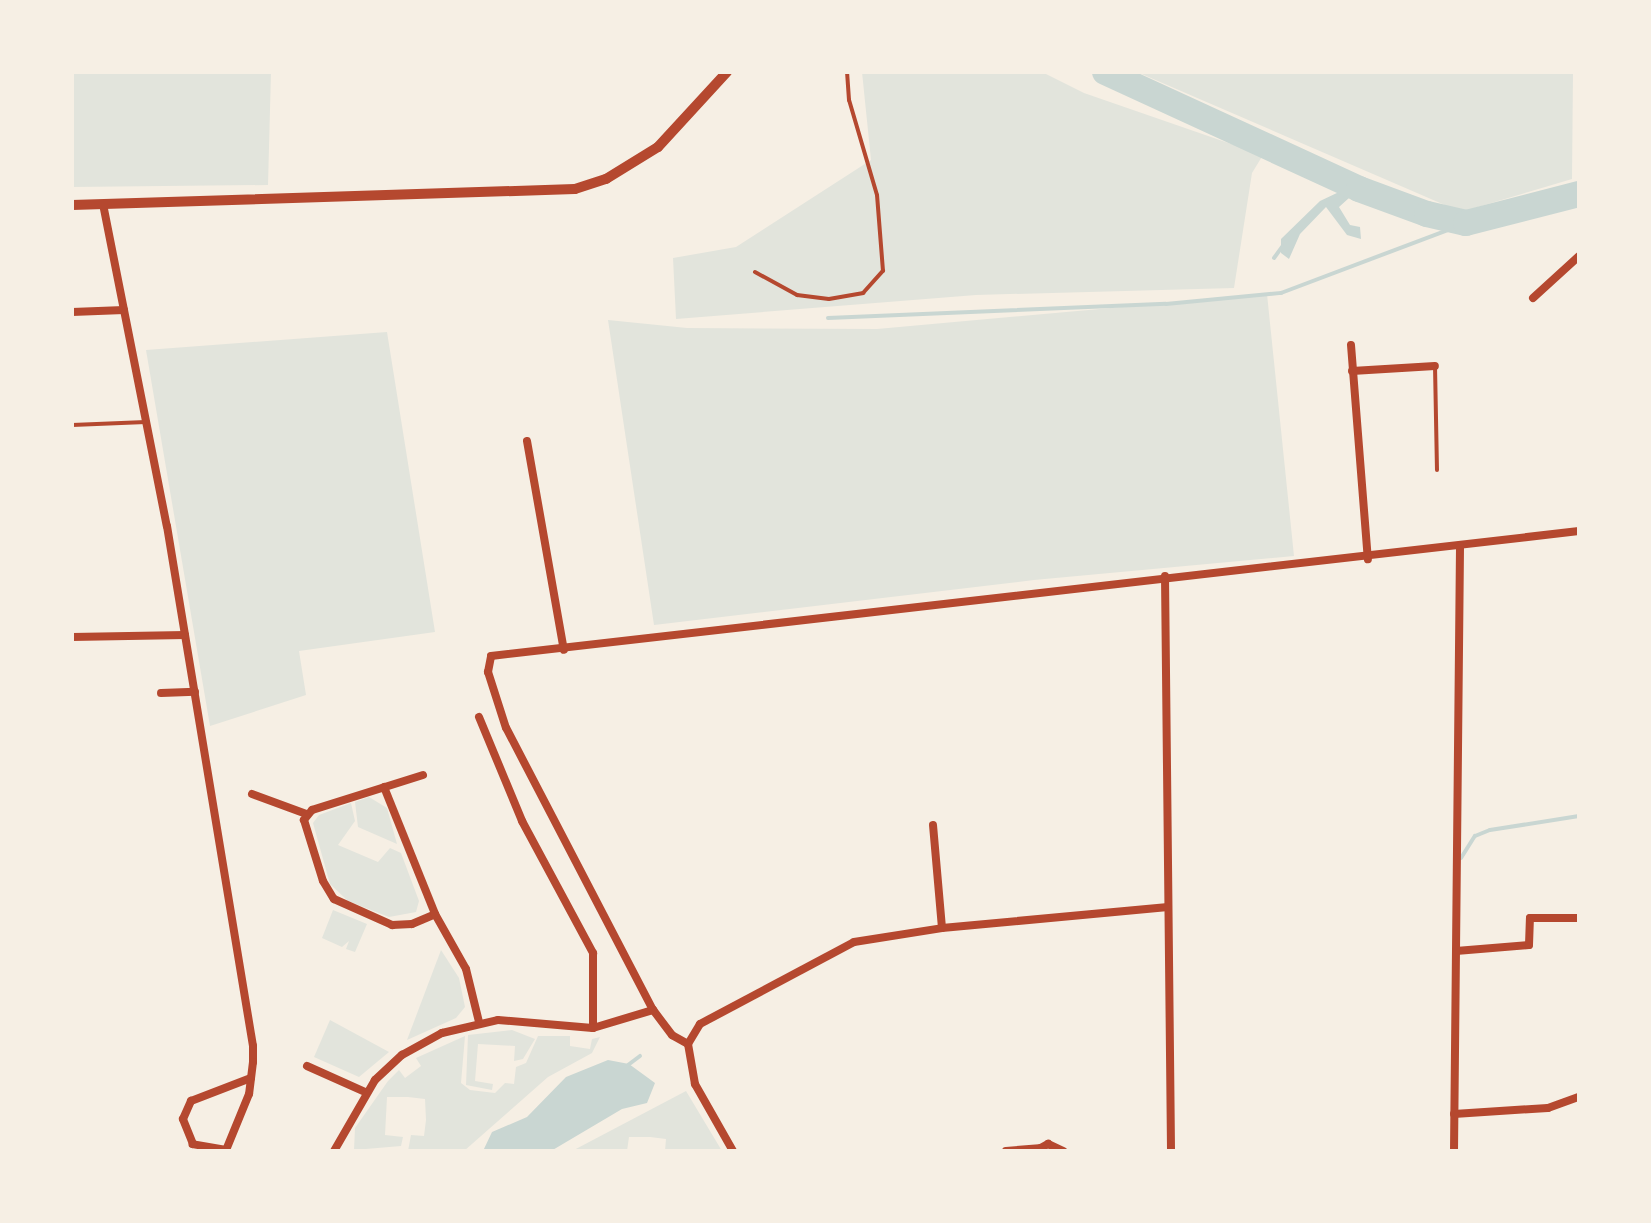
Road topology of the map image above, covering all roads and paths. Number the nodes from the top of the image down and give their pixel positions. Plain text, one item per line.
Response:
1 (727, 72) edge
2 (847, 72) edge
3 (103, 204) junction
4 (72, 205) edge
5 (1579, 256) edge
6 (755, 272) dead end
7 (1533, 298) dead end
8 (124, 310) junction
9 (72, 312) edge
10 (1351, 345) dead end
11 (1435, 366) joint
12 (1352, 371) junction
13 (146, 422) junction
14 (72, 425) edge
15 (527, 441) dead end
16 (1437, 470) dead end
17 (1579, 531) edge
18 (1460, 546) junction
19 (1368, 559) junction
20 (1165, 576) junction
21 (185, 635) junction
22 (72, 637) edge
23 (564, 650) junction
24 (195, 692) junction
25 (161, 693) dead end
26 (479, 717) dead end
27 (423, 775) dead end
28 (384, 787) junction
29 (252, 794) dead end
30 (306, 814) junction
31 (933, 825) dead end
32 (1168, 907) junction
33 (435, 914) junction
34 (1579, 918) edge
35 (942, 928) junction
36 (1456, 951) junction
37 (653, 1010) junction
38 (479, 1022) junction
39 (593, 1028) junction
40 (688, 1044) junction
41 (307, 1066) dead end
42 (251, 1078) junction
43 (365, 1092) junction
44 (1579, 1097) edge
45 (1454, 1114) junction
46 (1038, 1150) edge
47 (334, 1151) edge
48 (733, 1151) edge
49 (1006, 1151) edge
50 (1063, 1151) edge
51 (1171, 1151) edge
52 (1454, 1151) edge

1 - 3 street
2 - 6 lane
3 - 4 street
3 - 8 street
5 - 7 street
8 - 9 street
8 - 13 street
10 - 12 street
11 - 12 street
11 - 16 lane
12 - 19 street
13 - 14 lane
13 - 21 street
15 - 23 street
17 - 18 street
18 - 19 street
18 - 36 street
19 - 20 street
20 - 23 street
20 - 32 street
21 - 22 street
21 - 24 street
23 - 37 street
24 - 25 street
24 - 42 street
26 - 39 street
27 - 28 street
28 - 30 street
28 - 33 street
29 - 30 street
30 - 33 street
31 - 35 street
32 - 35 street
32 - 51 street
33 - 38 street
34 - 36 street
35 - 40 street
36 - 45 street
37 - 39 street
37 - 40 street
38 - 39 street
38 - 43 street
40 - 48 street
41 - 43 street
42 - 42 street
43 - 47 street
44 - 45 street
45 - 52 street
46 - 49 street
46 - 50 street

